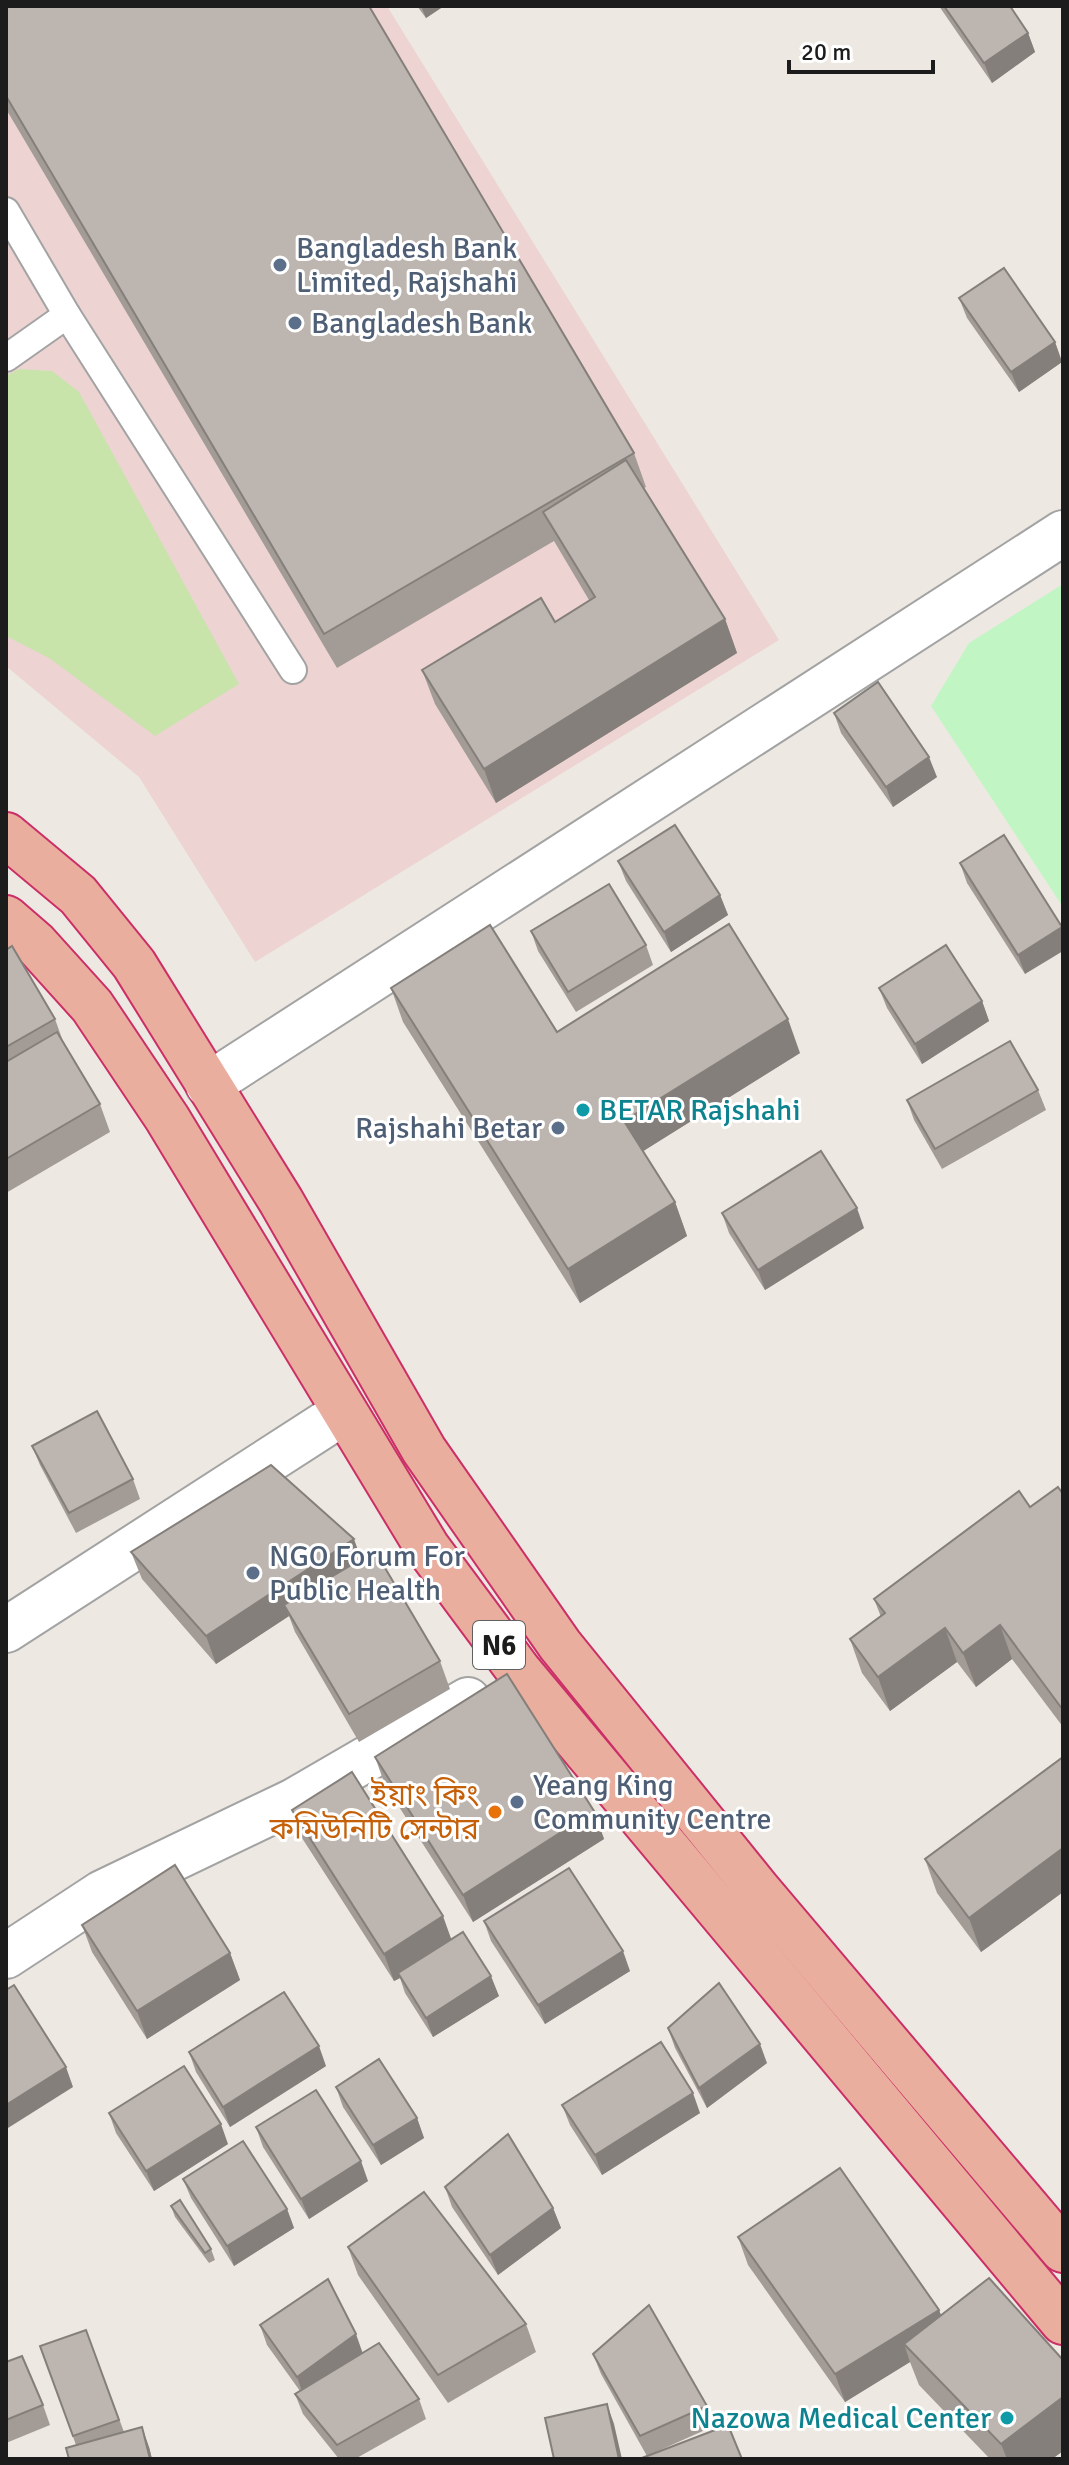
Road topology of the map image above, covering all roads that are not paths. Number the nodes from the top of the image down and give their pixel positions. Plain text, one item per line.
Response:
1 (6, 211) edge
2 (67, 315) junction
3 (6, 358) edge
4 (1063, 533) edge
5 (293, 670) dead end
6 (6, 835) edge
7 (6, 918) edge
8 (208, 1085) junction
9 (344, 1412) junction
10 (6, 1630) edge
11 (519, 1671) junction
12 (6, 1956) edge
13 (1063, 2250) edge
14 (1063, 2322) edge

1 - 2 lane
2 - 3 lane
2 - 5 lane
4 - 8 street
6 - 8 highway, N6
7 - 9 highway, N6
8 - 13 highway, N6
9 - 10 street
9 - 11 highway, N6
11 - 12 street
11 - 14 highway, N6

